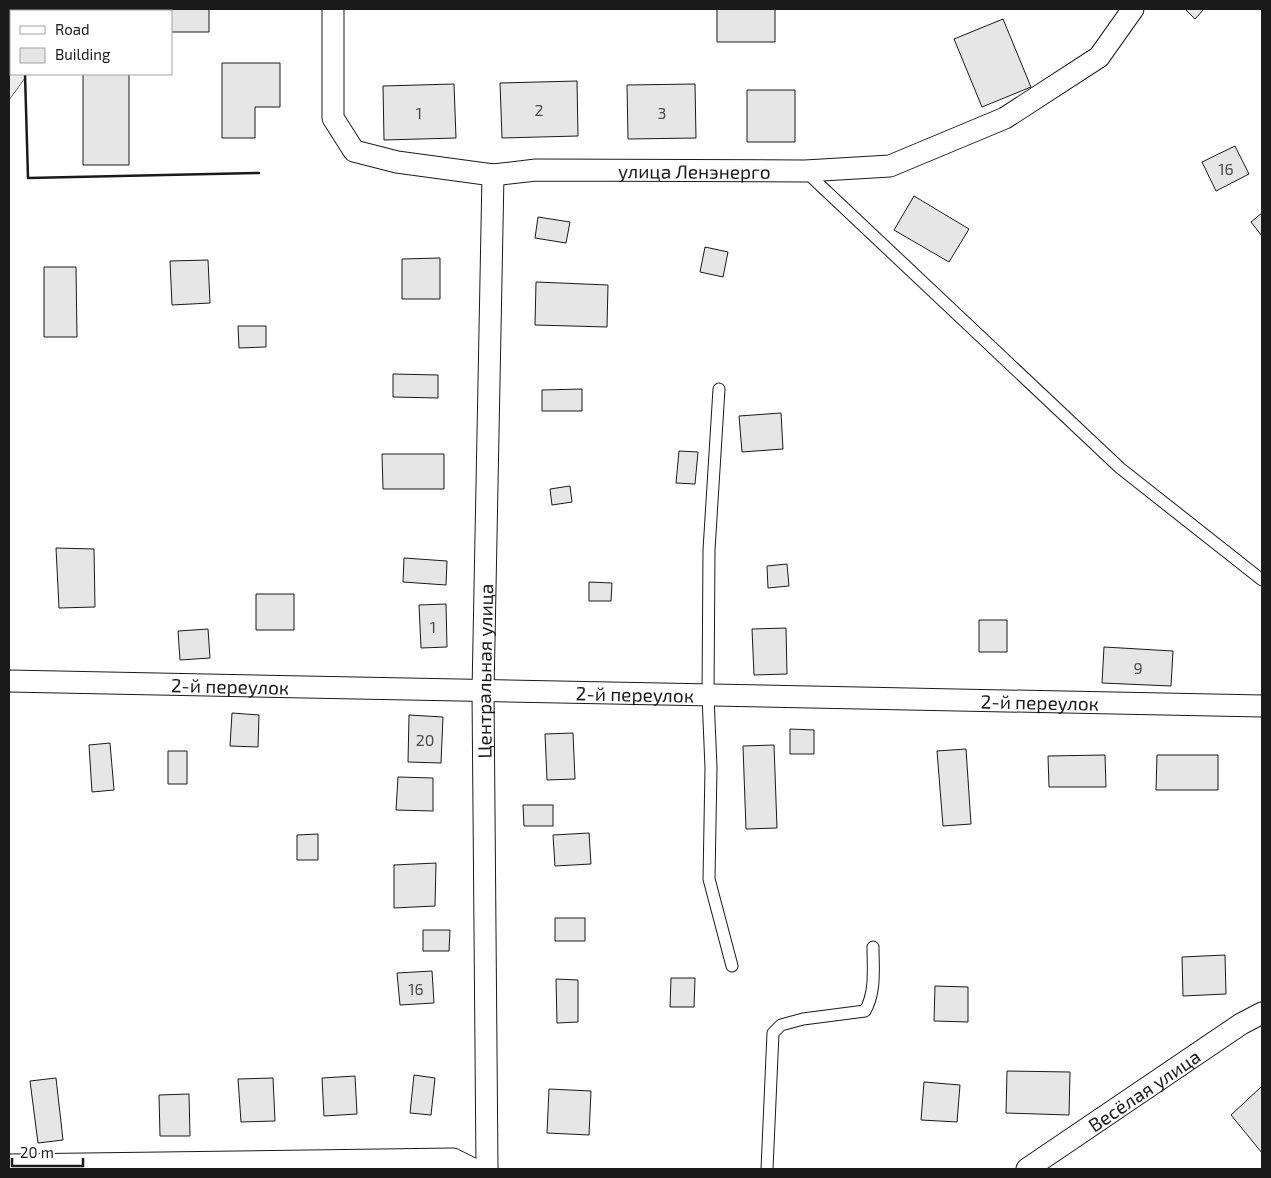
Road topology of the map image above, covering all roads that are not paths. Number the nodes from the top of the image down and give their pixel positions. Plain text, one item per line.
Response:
1 (333, 9) edge
2 (1133, 9) edge
3 (805, 171) junction
4 (493, 175) junction
5 (719, 389) dead end
6 (1262, 580) edge
7 (9, 681) edge
8 (483, 692) junction
9 (708, 696) junction
10 (1262, 706) edge
11 (873, 947) dead end
12 (732, 966) dead end
13 (1262, 1012) edge
14 (9, 1165) edge
15 (473, 1169) edge
16 (487, 1169) edge
17 (767, 1169) edge
18 (1027, 1169) edge

1 - 4 street, улица Ленэнерго
2 - 3 street, улица Ленэнерго
3 - 4 street, улица Ленэнерго
3 - 6 lane
4 - 8 street, Центральная улица
5 - 9 lane
7 - 8 street, 2-й переулок
8 - 9 street, 2-й переулок
8 - 16 street, Центральная улица
9 - 10 street, 2-й переулок
9 - 12 lane
11 - 17 lane
13 - 18 street, Весёлая улица
14 - 15 street

